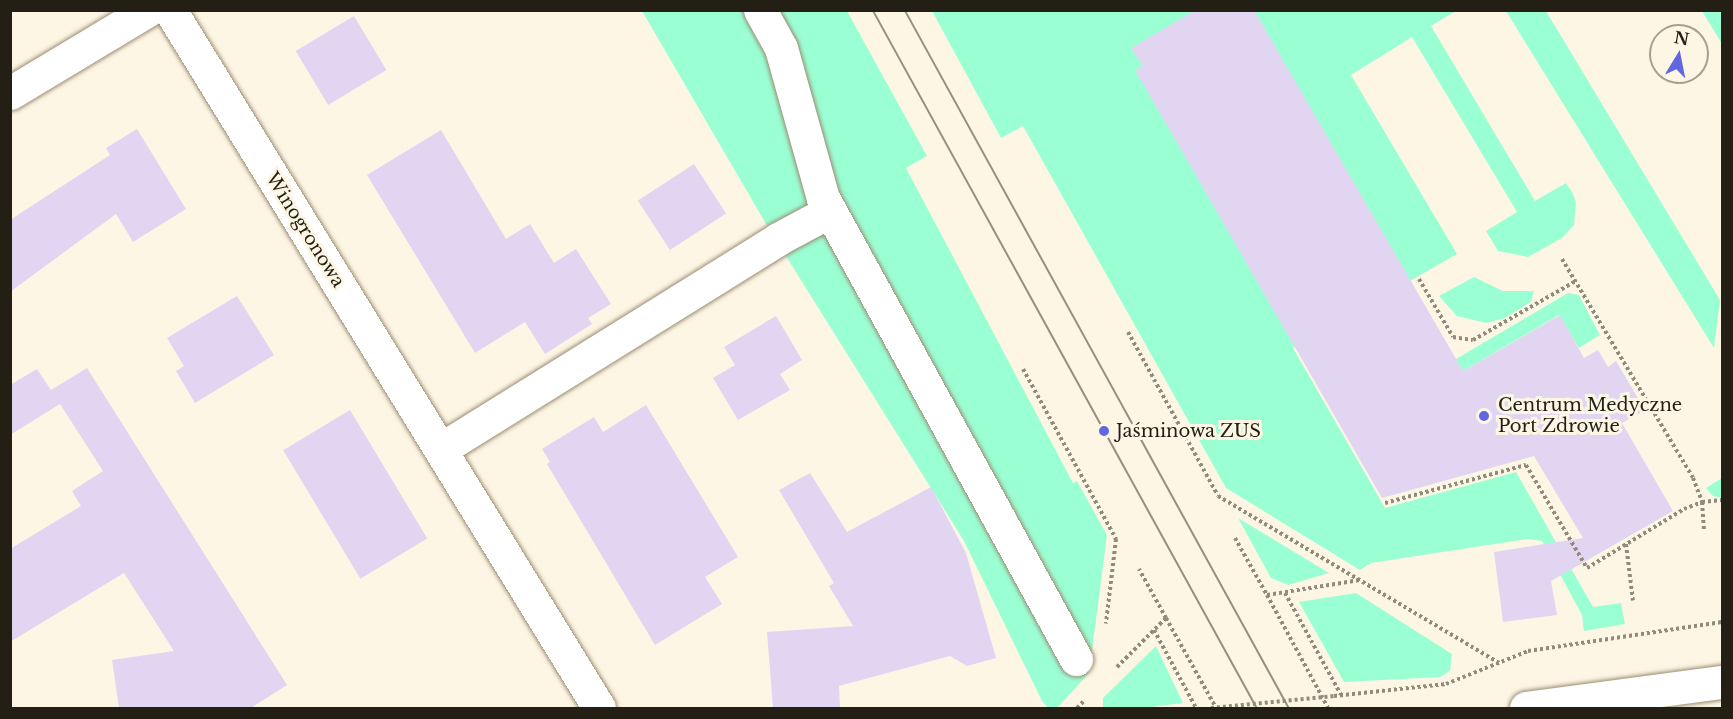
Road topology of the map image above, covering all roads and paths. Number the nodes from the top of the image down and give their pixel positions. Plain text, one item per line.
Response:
1 (148, 10) edge
2 (170, 10) edge
3 (760, 10) edge
4 (10, 93) edge
5 (830, 211) junction
6 (1562, 259) dead end
7 (1419, 279) dead end
8 (1576, 281) junction
9 (1128, 332) dead end
10 (1023, 369) dead end
11 (441, 449) junction
12 (1722, 500) edge
13 (1702, 502) junction
14 (1385, 503) dead end
15 (1704, 532) dead end
16 (1235, 538) dead end
17 (1626, 544) junction
18 (1139, 569) dead end
19 (1360, 580) junction
20 (1285, 593) junction
21 (1267, 595) junction
22 (1633, 602) dead end
23 (1166, 618) junction
24 (1722, 622) edge
25 (1154, 630) junction
26 (1105, 631) dead end
27 (1127, 657) dead end
28 (1076, 658) dead end
29 (1499, 663) junction
30 (1722, 682) edge
31 (1341, 695) junction
32 (599, 708) edge
33 (1196, 708) edge
34 (1211, 708) edge
35 (1216, 708) edge
36 (1328, 708) edge
37 (1526, 708) edge

1 - 4 street
2 - 11 street, Winogronowa
3 - 5 street
5 - 11 street
5 - 28 street
6 - 8 path
7 - 8 path
8 - 13 path
9 - 19 path
10 - 26 path
11 - 32 street, Winogronowa
12 - 13 path
13 - 15 path
13 - 17 path
14 - 17 path
16 - 21 path
17 - 22 path
18 - 23 path
19 - 20 path
19 - 29 path
20 - 21 path
20 - 31 path
21 - 36 path
23 - 25 path
23 - 35 path
24 - 29 path
25 - 27 path
25 - 33 path
29 - 31 path
30 - 37 street
31 - 34 path, bridge

